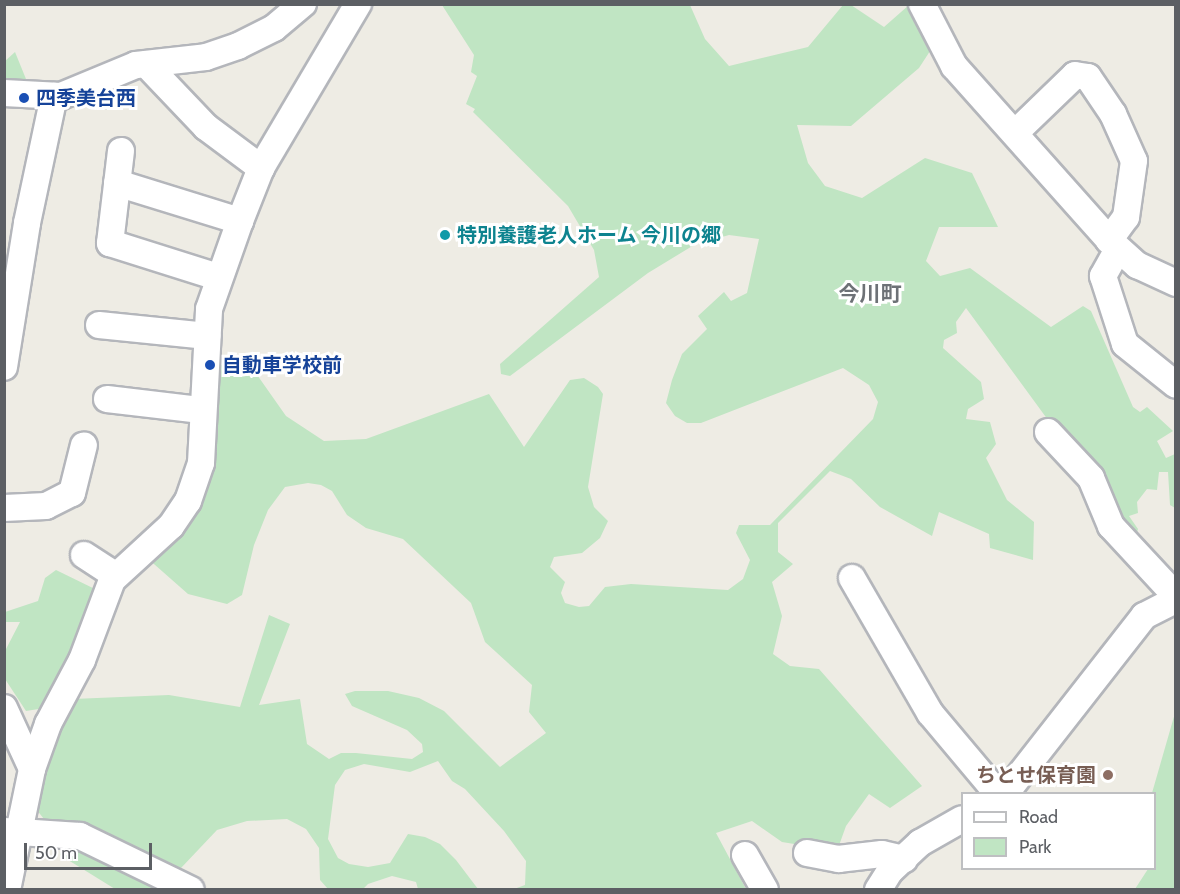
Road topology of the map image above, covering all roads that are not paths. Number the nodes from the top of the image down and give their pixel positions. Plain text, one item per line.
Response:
1 (303, 4) edge
2 (358, 4) edge
3 (926, 6) edge
4 (146, 64) junction
5 (4, 93) edge
6 (54, 96) junction
7 (1015, 133) junction
8 (121, 151) dead end
9 (261, 168) junction
10 (117, 183) junction
11 (240, 221) junction
12 (1113, 244) junction
13 (218, 277) junction
14 (1176, 283) edge
15 (99, 325) dead end
16 (207, 336) junction
17 (4, 367) edge
18 (1176, 385) edge
19 (107, 399) dead end
20 (201, 410) junction
21 (1048, 432) dead end
22 (84, 445) dead end
23 (4, 508) edge
24 (84, 555) dead end
25 (115, 575) junction
26 (852, 578) dead end
27 (1176, 598) edge
28 (4, 708) edge
29 (32, 769) junction
30 (996, 792) edge
31 (1007, 792) edge
32 (961, 820) edge
33 (10, 846) edge
34 (807, 853) dead end
35 (745, 855) dead end
36 (904, 859) junction
37 (7, 890) edge
38 (191, 890) edge
39 (765, 890) edge
40 (878, 890) edge

1 - 4 street
2 - 9 street
3 - 7 street
4 - 6 street
4 - 9 street
5 - 6 street
6 - 17 street
7 - 12 street
7 - 12 street
8 - 10 street
9 - 11 street
10 - 11 street
10 - 13 street
11 - 13 street
12 - 14 street
12 - 18 street
13 - 16 street
15 - 16 street
16 - 20 street
19 - 20 street
20 - 25 street
21 - 27 street
22 - 23 street
24 - 25 street
25 - 29 street
26 - 30 street
27 - 31 street
28 - 29 street
29 - 33 street
32 - 36 street
33 - 37 street
33 - 38 street
34 - 36 street
35 - 39 street
36 - 40 street

